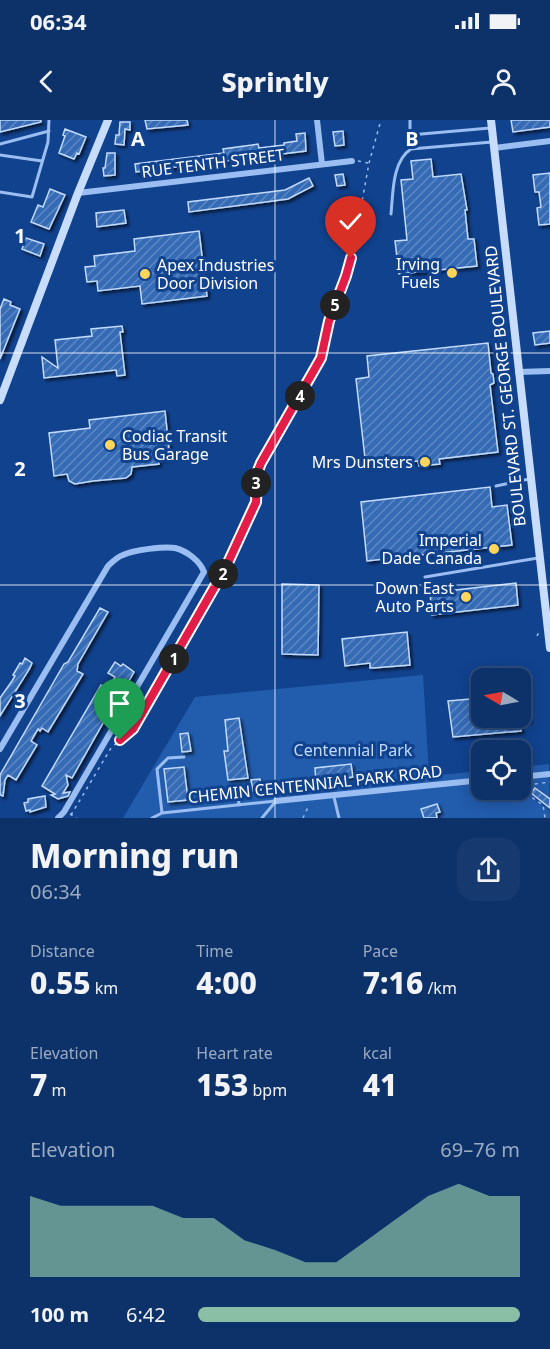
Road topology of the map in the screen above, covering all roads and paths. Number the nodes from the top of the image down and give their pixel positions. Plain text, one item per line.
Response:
1 (49, 120) edge
2 (108, 120) edge
3 (317, 120) edge
4 (381, 120) edge
5 (410, 120) edge
6 (491, 124) edge
7 (49, 131) junction
8 (410, 135) junction
9 (550, 141) edge
10 (0, 144) edge
11 (494, 145) junction
12 (411, 149) junction
13 (0, 155) edge
14 (42, 161) junction
15 (352, 161) joint
16 (369, 163) junction
17 (322, 164) junction
18 (0, 192) edge
19 (78, 193) junction
20 (391, 214) dead end
21 (550, 371) edge
22 (518, 372) junction
23 (0, 400) edge
24 (531, 479) junction
25 (496, 486) dead end
26 (540, 558) junction
27 (425, 577) dead end
28 (550, 648) edge
29 (0, 749) edge
30 (184, 757) dead end
31 (550, 774) edge
32 (531, 776) edge
33 (471, 781) edge
34 (550, 782) edge
35 (531, 785) edge
36 (238, 795) dead end
37 (333, 795) junction
38 (531, 796) edge
39 (312, 797) junction
40 (276, 801) junction
41 (239, 805) junction
42 (67, 813) junction
43 (162, 813) junction
44 (57, 818) edge
45 (77, 818) edge
46 (152, 818) edge
47 (262, 818) edge
48 (303, 818) edge
49 (339, 818) edge
50 (545, 818) edge

1 - 7 lane
2 - 19 main road
3 - 17 street
4 - 16 path
5 - 8 lane
6 - 8 lane
6 - 11 main road, BOULEVARD ST. GEORGE BOULEVARD
7 - 10 lane
7 - 14 lane
8 - 12 lane
9 - 11 street
11 - 12 lane
11 - 22 main road, BOULEVARD ST. GEORGE BOULEVARD
12 - 20 lane
13 - 14 lane
14 - 18 lane
15 - 16 path
15 - 17 street, RUE TENTH STREET
16 - 42 path
17 - 19 street, RUE TENTH STREET
19 - 23 main road
21 - 22 street
22 - 24 main road, BOULEVARD ST. GEORGE BOULEVARD
24 - 25 lane
24 - 26 main road, BOULEVARD ST. GEORGE BOULEVARD
26 - 27 lane
26 - 28 main road, BOULEVARD ST. GEORGE BOULEVARD
29 - 42 street
30 - 43 lane
31 - 32 street
33 - 37 street, CHEMIN CENTENNIAL PARK ROAD
34 - 35 path
36 - 41 lane
37 - 39 street, CHEMIN CENTENNIAL PARK ROAD
37 - 49 lane
38 - 50 path
39 - 40 street, CHEMIN CENTENNIAL PARK ROAD
39 - 48 path
40 - 41 lane, CHEMIN CENTENNIAL PARK ROAD
40 - 47 lane
41 - 43 lane, CHEMIN CENTENNIAL PARK ROAD
42 - 44 street
42 - 45 path
43 - 46 lane, CHEMIN CENTENNIAL PARK ROAD

